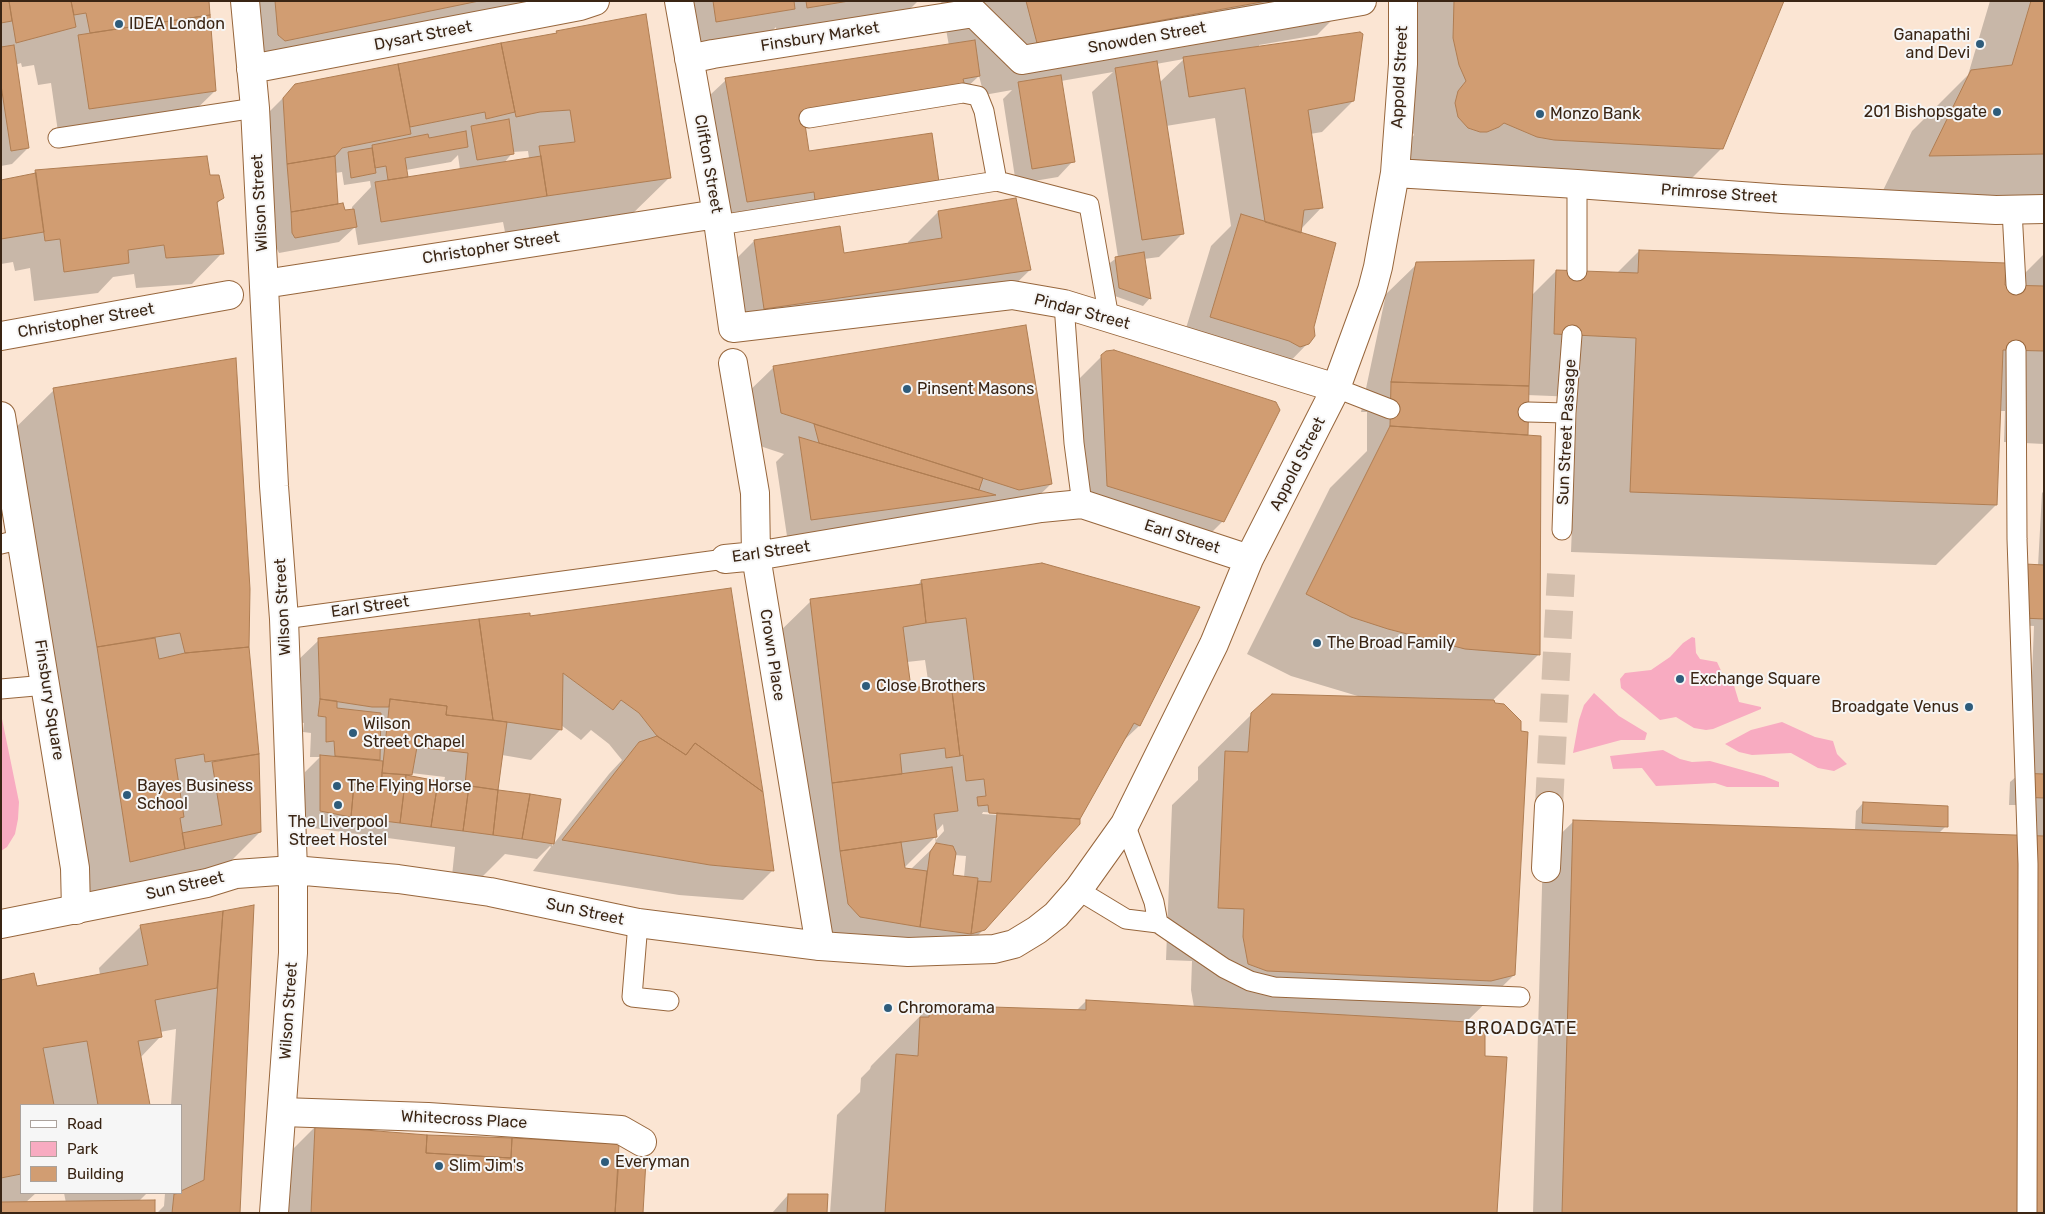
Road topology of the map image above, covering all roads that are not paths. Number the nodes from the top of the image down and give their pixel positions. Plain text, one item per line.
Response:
1 (245, 1) edge
2 (595, 1) edge
3 (679, 1) edge
4 (1362, 1) edge
5 (1403, 1) edge
6 (949, 9) edge
7 (689, 59) junction
8 (251, 69) junction
9 (255, 108) junction
10 (809, 118) dead end
11 (58, 138) dead end
12 (1395, 173) junction
13 (997, 181) junction
14 (1577, 184) junction
15 (2044, 208) edge
16 (2012, 210) junction
17 (718, 220) junction
18 (1577, 271) dead end
19 (264, 284) junction
20 (2016, 285) dead end
21 (229, 295) dead end
22 (1064, 304) junction
23 (1109, 318) junction
24 (733, 328) joint
25 (1572, 335) dead end
26 (1, 336) edge
27 (2016, 350) dead end
28 (733, 363) dead end
29 (1336, 388) junction
30 (1390, 409) dead end
31 (1528, 412) dead end
32 (1566, 413) junction
33 (1, 416) edge
34 (1082, 504) junction
35 (1562, 530) dead end
36 (12, 542) edge
37 (756, 556) junction
38 (725, 559) joint
39 (1249, 559) junction
40 (284, 618) junction
41 (46, 685) junction
42 (1, 689) edge
43 (1549, 806) tunnel mouth
44 (1125, 824) junction
45 (1546, 868) dead end
46 (293, 870) junction
47 (1078, 890) junction
48 (76, 910) junction
49 (638, 923) junction
50 (1, 924) edge
51 (1158, 924) junction
52 (820, 946) junction
53 (1520, 997) dead end
54 (669, 1001) dead end
55 (282, 1112) junction
56 (642, 1142) dead end
57 (274, 1213) edge
58 (2027, 1213) edge

1 - 8 street, Wilson Street
2 - 8 street, Dysart Street
3 - 7 street, Clifton Street
4 - 6 street, Snowden Street
5 - 12 street, Appold Street
6 - 7 street, Finsbury Market
7 - 17 street, Clifton Street
8 - 9 street, Wilson Street
9 - 11 lane
9 - 19 street, Wilson Street
10 - 13 lane
12 - 14 street, Primrose Street
12 - 29 street, Appold Street
13 - 17 lane
13 - 23 lane
14 - 16 street, Primrose Street
14 - 18 lane
15 - 16 street, Primrose Street
16 - 20 lane
17 - 19 street, Christopher Street
17 - 24 street, Clifton Street
19 - 40 street, Wilson Street
21 - 26 street, Christopher Street
22 - 23 street, Pindar Street
22 - 24 street, Pindar Street
22 - 34 lane
23 - 29 street, Pindar Street
25 - 32 lane, Sun Street Passage
27 - 58 lane
28 - 37 street, Crown Place
29 - 30 lane, Pindar Street
29 - 39 street, Appold Street
31 - 32 lane
32 - 35 lane, Sun Street Passage
33 - 36 street, Finsbury Square
34 - 37 street, Earl Street
34 - 39 street, Earl Street
36 - 41 street, Finsbury Square
37 - 38 street, Earl Street
37 - 52 street, Crown Place
38 - 40 lane, Earl Street
39 - 44 street, Appold Street
40 - 46 street, Wilson Street
41 - 42 lane
41 - 48 street, Finsbury Square
43 - 45 street
44 - 47 street, Appold Street
44 - 51 lane
46 - 48 street, Sun Street
46 - 49 street, Sun Street
46 - 55 street, Wilson Street
47 - 51 lane
47 - 52 street, Sun Street
48 - 50 street
49 - 52 street, Sun Street
49 - 54 lane
51 - 53 lane
55 - 56 street, Whitecross Place
55 - 57 street, Wilson Street

